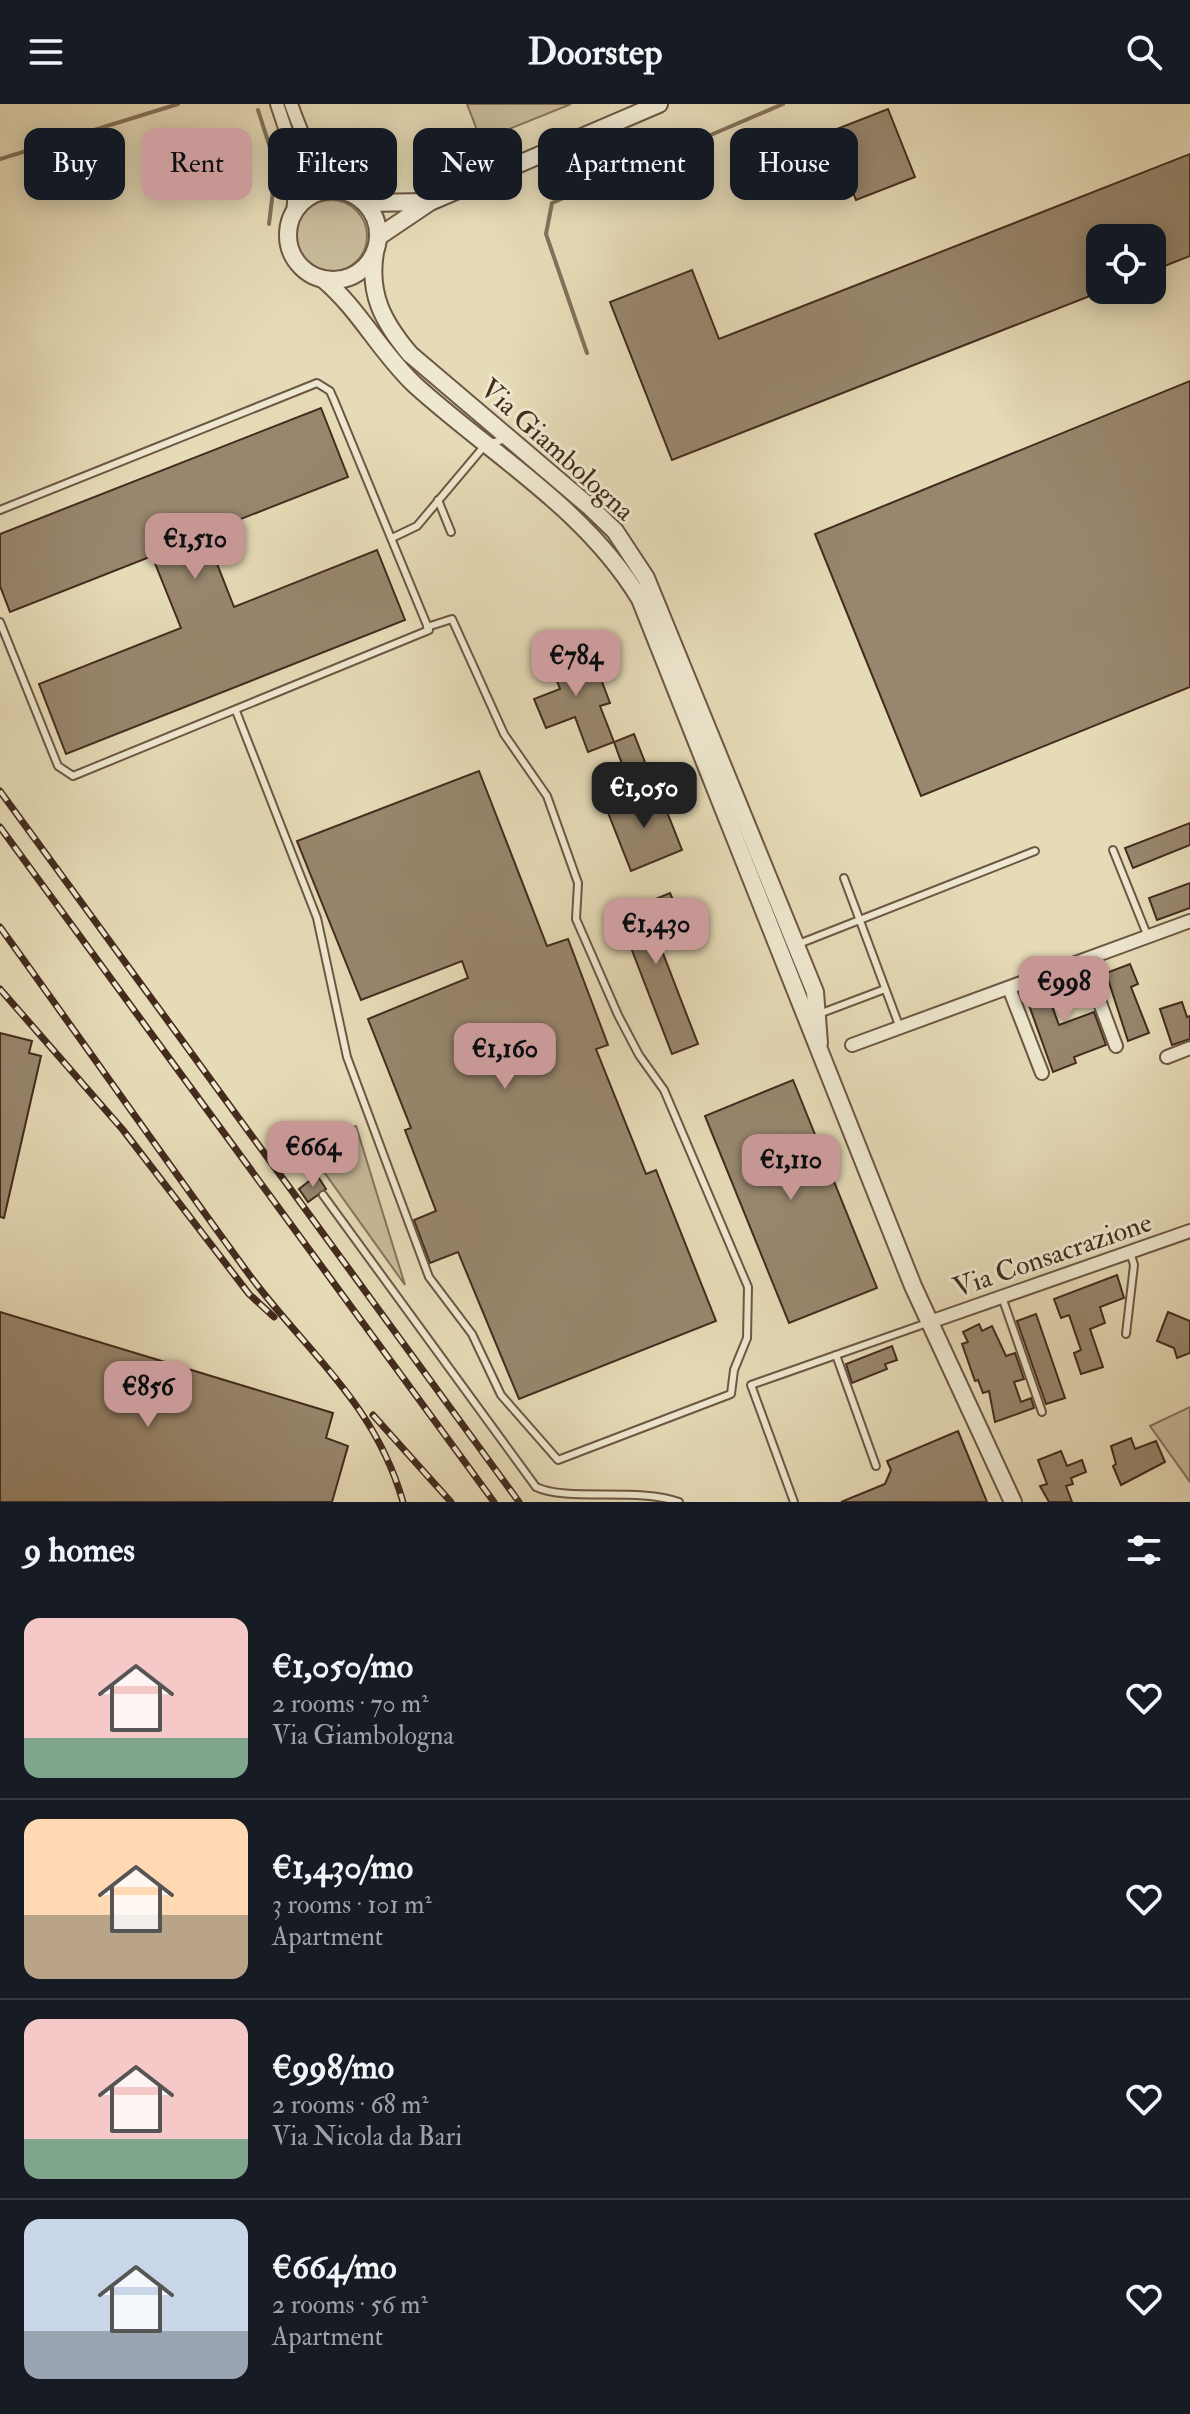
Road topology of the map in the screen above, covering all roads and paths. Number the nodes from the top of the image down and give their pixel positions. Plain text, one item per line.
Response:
1 (277, 104) edge
2 (291, 104) edge
3 (659, 104) edge
4 (301, 128) edge
5 (306, 200) edge
6 (360, 200) edge
7 (430, 202) junction
8 (365, 203) junction
9 (293, 215) junction
10 (376, 245) junction
11 (323, 279) junction
12 (509, 438) junction
13 (486, 444) junction
14 (438, 500) junction
15 (0, 510) edge
16 (451, 532) dead end
17 (392, 538) junction
18 (0, 622) edge
19 (427, 627) junction
20 (236, 711) junction
21 (693, 733) junction
22 (750, 844) junction
23 (1113, 850) dead end
24 (1035, 851) dead end
25 (844, 878) dead end
26 (860, 920) junction
27 (1190, 921) edge
28 (1148, 937) junction
29 (791, 948) junction
30 (1084, 960) junction
31 (1009, 988) junction
32 (885, 989) junction
33 (819, 1014) junction
34 (900, 1028) junction
35 (852, 1045) dead end
36 (1116, 1046) dead end
37 (1190, 1048) edge
38 (820, 1054) junction
39 (1167, 1057) dead end
40 (1042, 1073) dead end
41 (323, 1195) dead end
42 (1190, 1231) edge
43 (1130, 1252) junction
44 (1002, 1297) junction
45 (930, 1322) junction
46 (1126, 1334) dead end
47 (836, 1355) junction
48 (1042, 1412) dead end
49 (876, 1466) dead end
50 (679, 1502) edge
51 (794, 1502) edge
52 (1013, 1502) edge

1 - 9 street
2 - 4 street
3 - 7 street
5 - 9 street
6 - 8 street
7 - 8 street
7 - 10 street
8 - 10 street
9 - 11 street
10 - 11 street
10 - 12 street, Via Giambologna
11 - 13 street, Via Giambologna
12 - 13 lane
12 - 22 street, Via Giambologna
13 - 14 lane
13 - 21 street, Via Giambologna
14 - 16 lane
14 - 17 lane
15 - 17 lane
17 - 19 lane
18 - 20 lane
19 - 20 lane
19 - 20 lane
21 - 22 street, Via Giambologna
21 - 38 street, Via Giambologna
22 - 29 street, Via Giambologna
23 - 28 lane
24 - 26 lane
25 - 26 lane
26 - 29 lane
26 - 32 lane
27 - 28 street
28 - 30 street
29 - 33 street, Via Giambologna
30 - 31 street
30 - 36 street
31 - 34 street
31 - 40 street
32 - 33 lane
32 - 34 lane
33 - 38 street, Via Giambologna
34 - 35 street
37 - 39 street
38 - 45 street, Via Giambologna
41 - 50 lane
42 - 43 street, Via Consacrazione
43 - 44 street, Via Consacrazione
43 - 46 lane
44 - 45 street, Via Consacrazione
44 - 48 lane
45 - 47 lane
45 - 52 street, Via Giambologna
47 - 49 lane
47 - 51 lane

